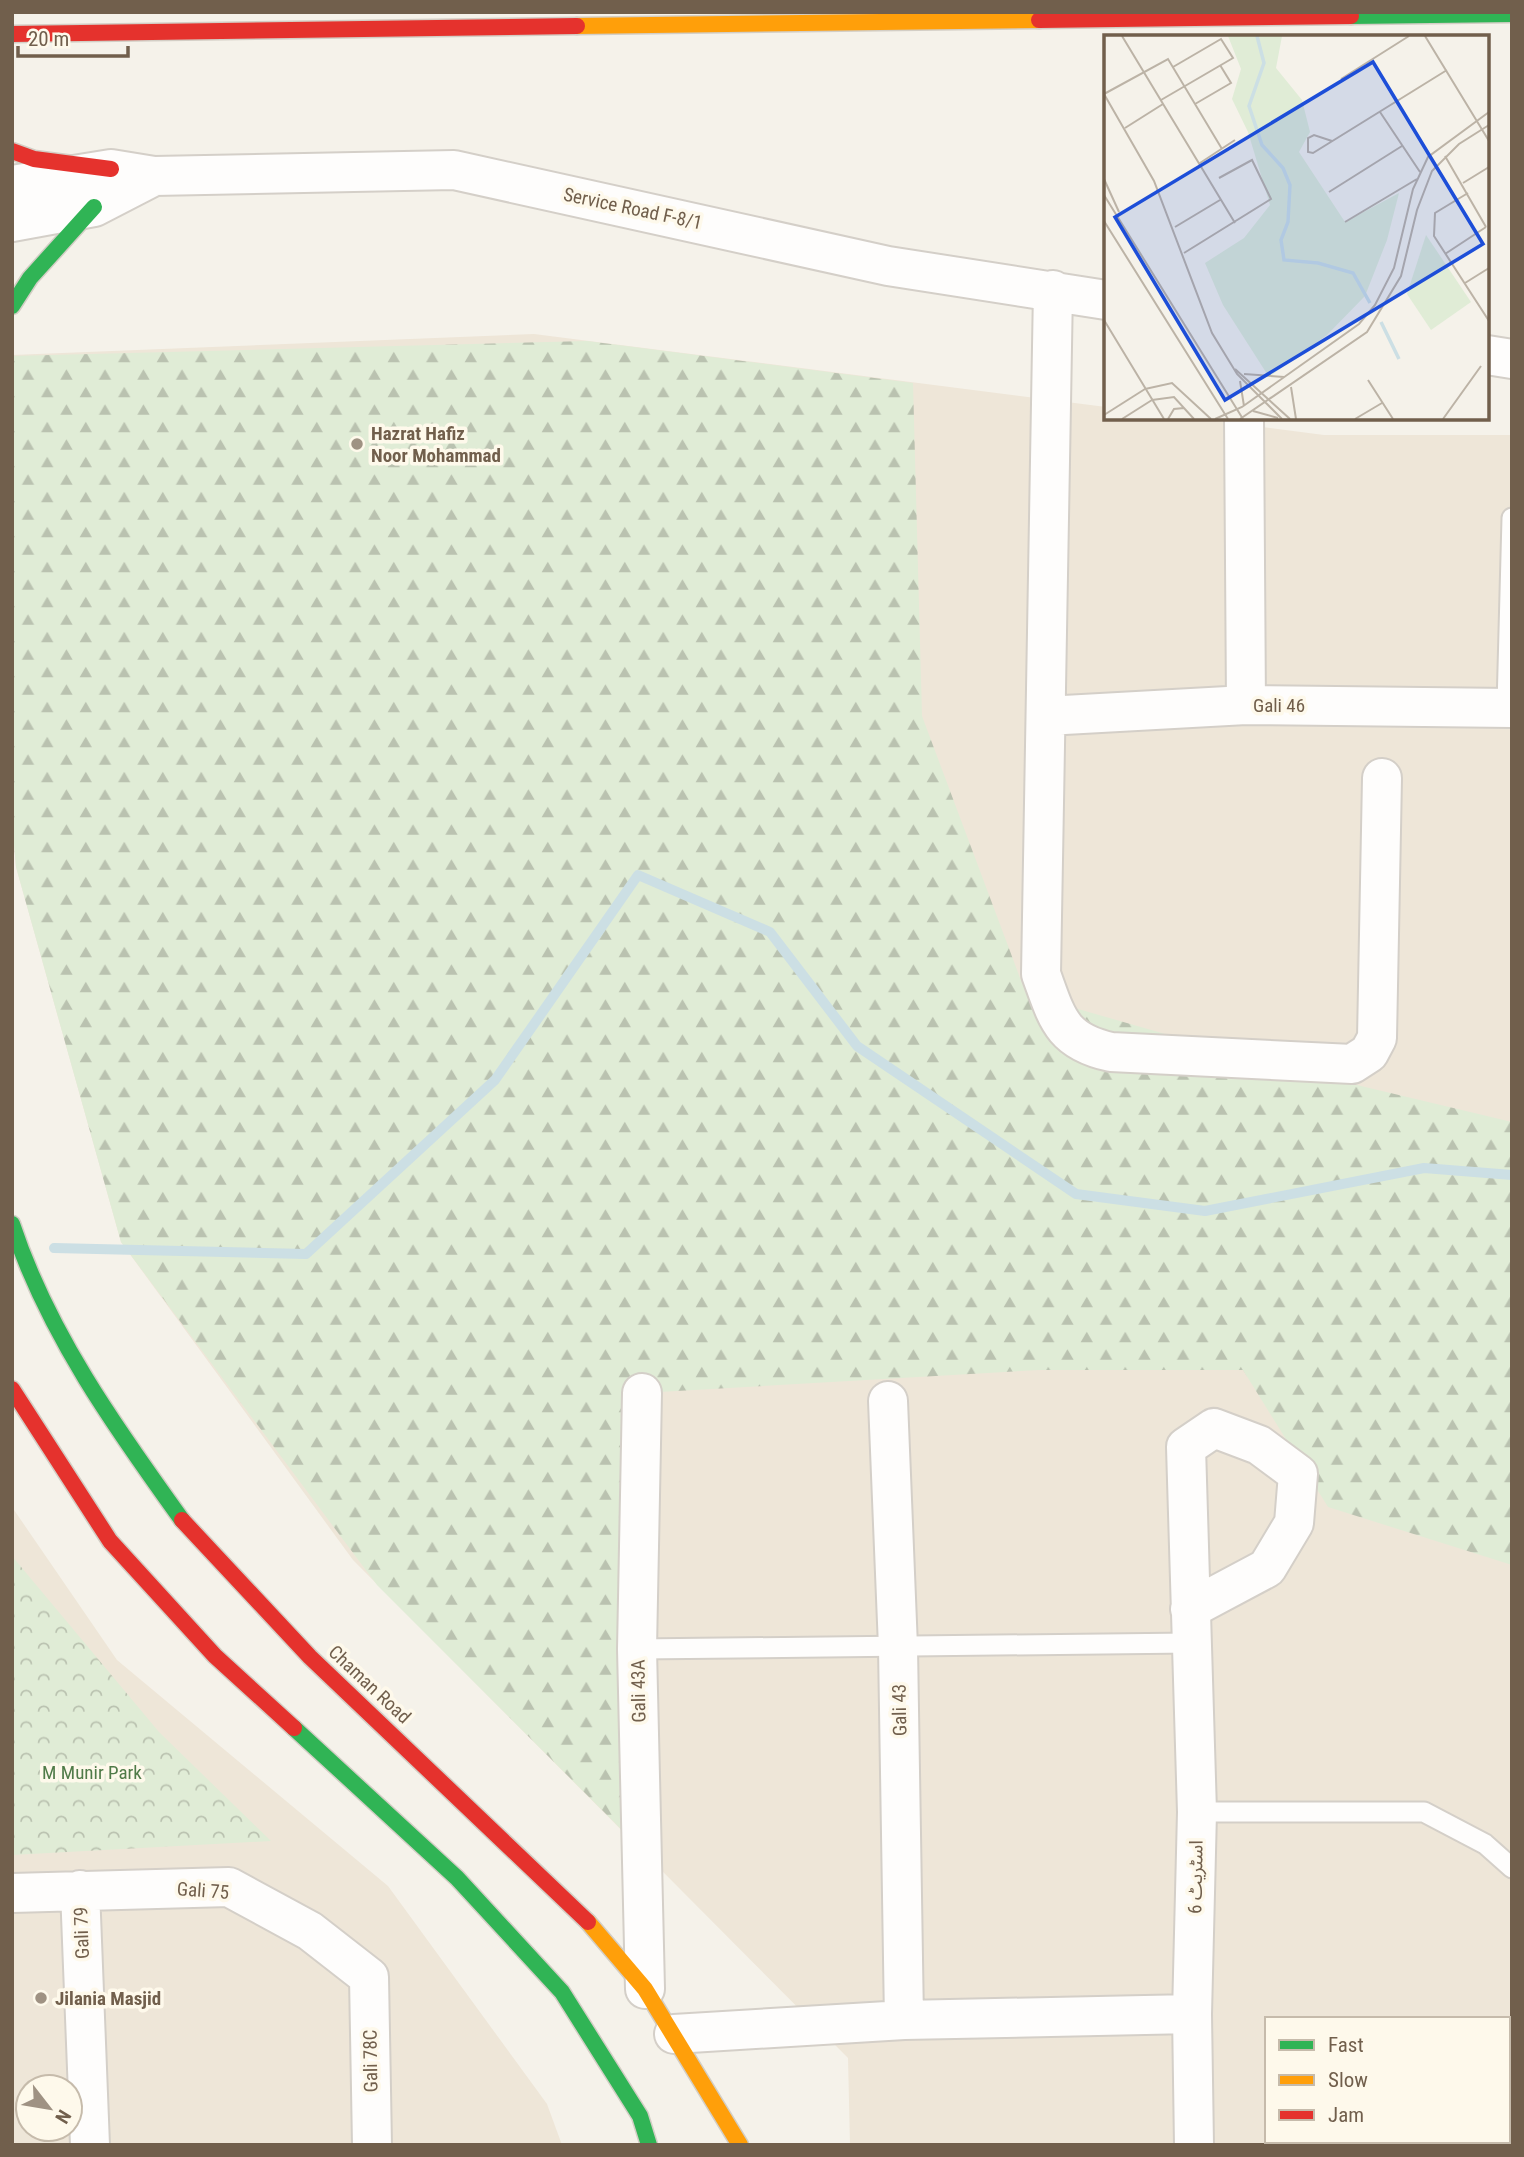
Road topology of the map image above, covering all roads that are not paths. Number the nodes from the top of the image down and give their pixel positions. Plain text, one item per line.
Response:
1 (1512, 14) edge
2 (1445, 15) junction
3 (1512, 32) edge
4 (12, 34) edge
5 (12, 151) edge
6 (111, 169) junction
7 (154, 176) junction
8 (12, 185) edge
9 (94, 207) junction
10 (12, 222) edge
11 (1053, 290) junction
12 (1104, 300) edge
13 (12, 306) edge
14 (1489, 355) edge
15 (1512, 359) edge
16 (1244, 420) edge
17 (1512, 518) edge
18 (1246, 705) junction
19 (1510, 707) edge
20 (1046, 716) junction
21 (1382, 778) dead end
22 (12, 1224) edge
23 (12, 1389) edge
24 (642, 1394) dead end
25 (888, 1401) dead end
26 (1190, 1626) joint
27 (898, 1647) junction
28 (637, 1649) junction
29 (1197, 1812) junction
30 (1512, 1868) edge
31 (80, 1890) junction
32 (12, 1893) edge
33 (369, 1977) joint
34 (645, 1989) junction
35 (1192, 2014) junction
36 (904, 2020) junction
37 (674, 2034) junction
38 (90, 2145) edge
39 (372, 2145) edge
40 (649, 2145) edge
41 (740, 2145) edge
42 (1194, 2145) edge

1 - 2 street
2 - 3 street
2 - 4 street
5 - 6 street
6 - 7 street, Service Road F-8/1
6 - 8 street, Service Road F-8/1
7 - 9 street, Service Road F-8/1
7 - 11 street, Service Road F-8/1
9 - 10 street, Service Road F-8/1
9 - 13 street
11 - 12 street, Service Road F-8/1
11 - 20 street
14 - 15 street
16 - 18 street
17 - 19 lane
18 - 19 street, Gali 46
18 - 20 street, Gali 46
20 - 21 street
22 - 34 street, Chaman Road
23 - 40 street
24 - 28 street, Gali 43A
25 - 27 street, Gali 43
26 - 27 lane
26 - 29 street, اسٹریٹ 6
27 - 28 lane
27 - 36 street, Gali 43
28 - 34 street, Gali 43A
29 - 30 lane
29 - 35 street, اسٹریٹ 6
31 - 32 street, Gali 75
31 - 33 street, Gali 75
31 - 38 street, Gali 79
33 - 39 street, Gali 78C
34 - 37 street, Chaman Road
35 - 36 street
35 - 42 street, اسٹریٹ 6
36 - 37 street
37 - 41 street, Chaman Road

